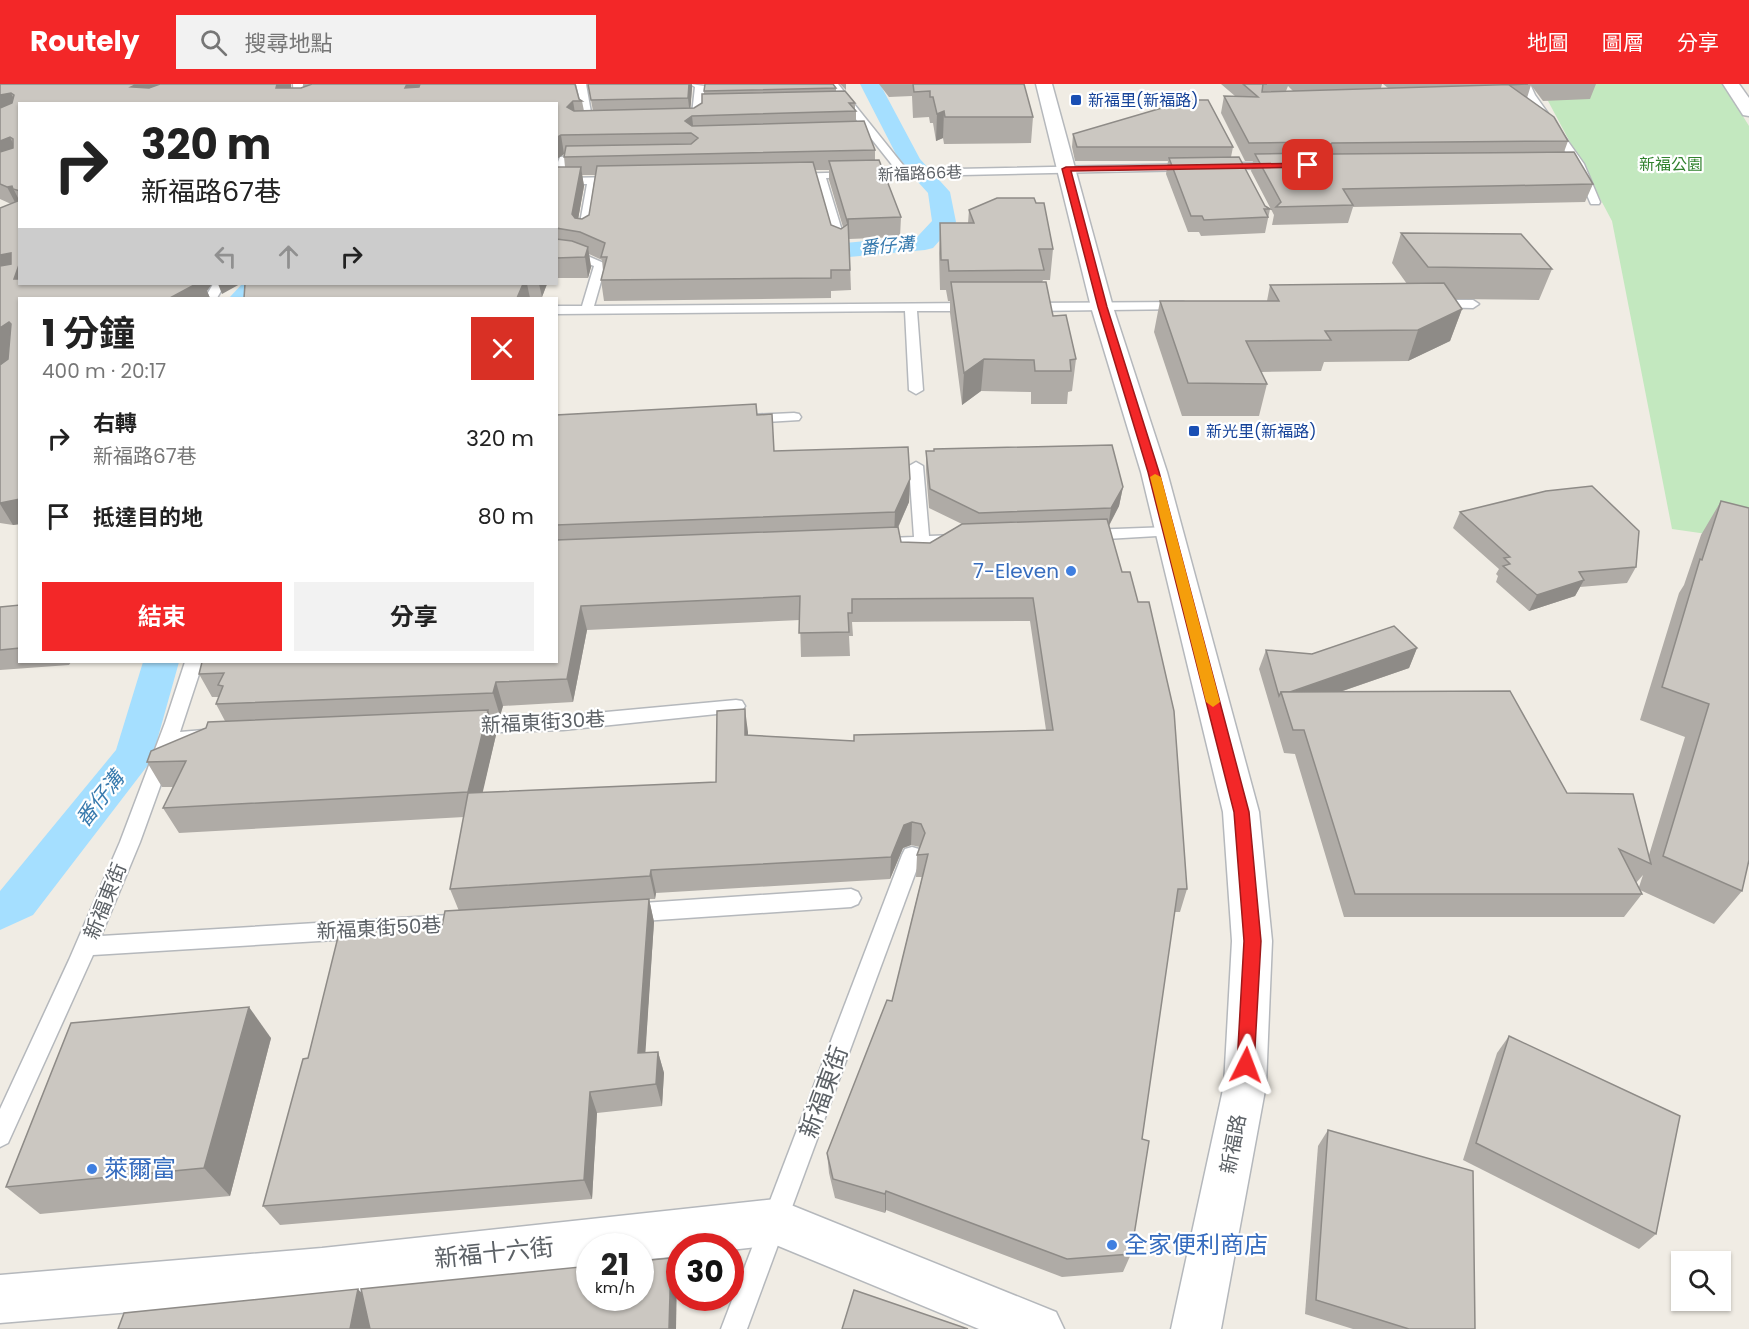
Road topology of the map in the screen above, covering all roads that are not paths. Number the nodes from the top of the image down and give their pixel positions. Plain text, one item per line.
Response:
1 (580, 84) edge
2 (833, 84) edge
3 (1044, 84) edge
4 (1525, 84) edge
5 (1731, 84) edge
6 (700, 85) edge
7 (319, 92) edge
8 (1530, 95) junction
9 (296, 96) edge
10 (1519, 96) edge
11 (836, 103) edge
12 (848, 103) junction
13 (708, 106) edge
14 (696, 107) junction
15 (1749, 111) edge
16 (589, 116) edge
17 (684, 121) edge
18 (696, 121) junction
19 (577, 124) edge
20 (600, 124) edge
21 (861, 134) edge
22 (873, 134) junction
23 (706, 138) edge
24 (599, 158) edge
25 (1286, 166) edge
26 (1066, 169) junction
27 (904, 173) junction
28 (785, 176) edge
29 (820, 176) junction
30 (593, 180) junction
31 (626, 180) edge
32 (558, 181) edge
33 (1595, 202) dead end
34 (584, 234) edge
35 (840, 244) edge
36 (558, 252) edge
37 (1425, 304) edge
38 (1473, 304) edge
39 (1198, 306) edge
40 (982, 307) edge
41 (1018, 307) edge
42 (1102, 307) junction
43 (911, 308) junction
44 (587, 309) junction
45 (558, 310) edge
46 (916, 390) dead end
47 (794, 417) dead end
48 (735, 420) edge
49 (916, 466) dead end
50 (1169, 531) junction
51 (1075, 535) edge
52 (969, 540) edge
53 (922, 542) junction
54 (876, 543) edge
55 (194, 663) edge
56 (736, 706) dead end
57 (456, 727) edge
58 (218, 737) edge
59 (170, 739) junction
60 (912, 855) dead end
61 (851, 898) dead end
62 (605, 914) edge
63 (488, 922) edge
64 (88, 946) junction
65 (0, 1135) edge
66 (776, 1222) junction
67 (0, 1299) edge
68 (734, 1329) edge
69 (1039, 1329) edge
70 (1196, 1329) edge

1 - 16 lane
2 - 12 lane
3 - 26 street, 新福路
4 - 8 lane
5 - 15 street
6 - 14 lane
7 - 9 street
8 - 10 lane
8 - 33 lane
11 - 12 lane
12 - 22 lane
13 - 14 lane
14 - 18 lane
17 - 18 lane
18 - 23 lane
19 - 20 lane
21 - 22 lane
22 - 27 lane
24 - 32 lane
25 - 26 lane, 新福路66巷
26 - 27 lane, 新福路66巷
26 - 42 street, 新福路
27 - 29 lane, 新福路66巷
28 - 29 lane, 新福路66巷
29 - 35 lane
30 - 31 lane
30 - 32 lane
30 - 34 lane
36 - 44 lane
37 - 38 lane
39 - 42 lane
40 - 43 lane
41 - 42 lane
42 - 50 street, 新福路
43 - 44 lane
43 - 46 lane
44 - 45 lane
47 - 48 lane
49 - 53 lane
50 - 51 lane
50 - 70 street, 新福路
52 - 53 lane
53 - 54 lane
55 - 59 lane, 新福東街
56 - 57 lane, 新福東街30巷
58 - 59 lane
59 - 64 lane, 新福東街
60 - 66 lane, 新福東街
61 - 62 lane
63 - 64 lane, 新福東街50巷
64 - 65 lane, 新福東街
66 - 67 street, 新福十六街
66 - 68 lane, 新福東街
66 - 69 street, 新福十六街

